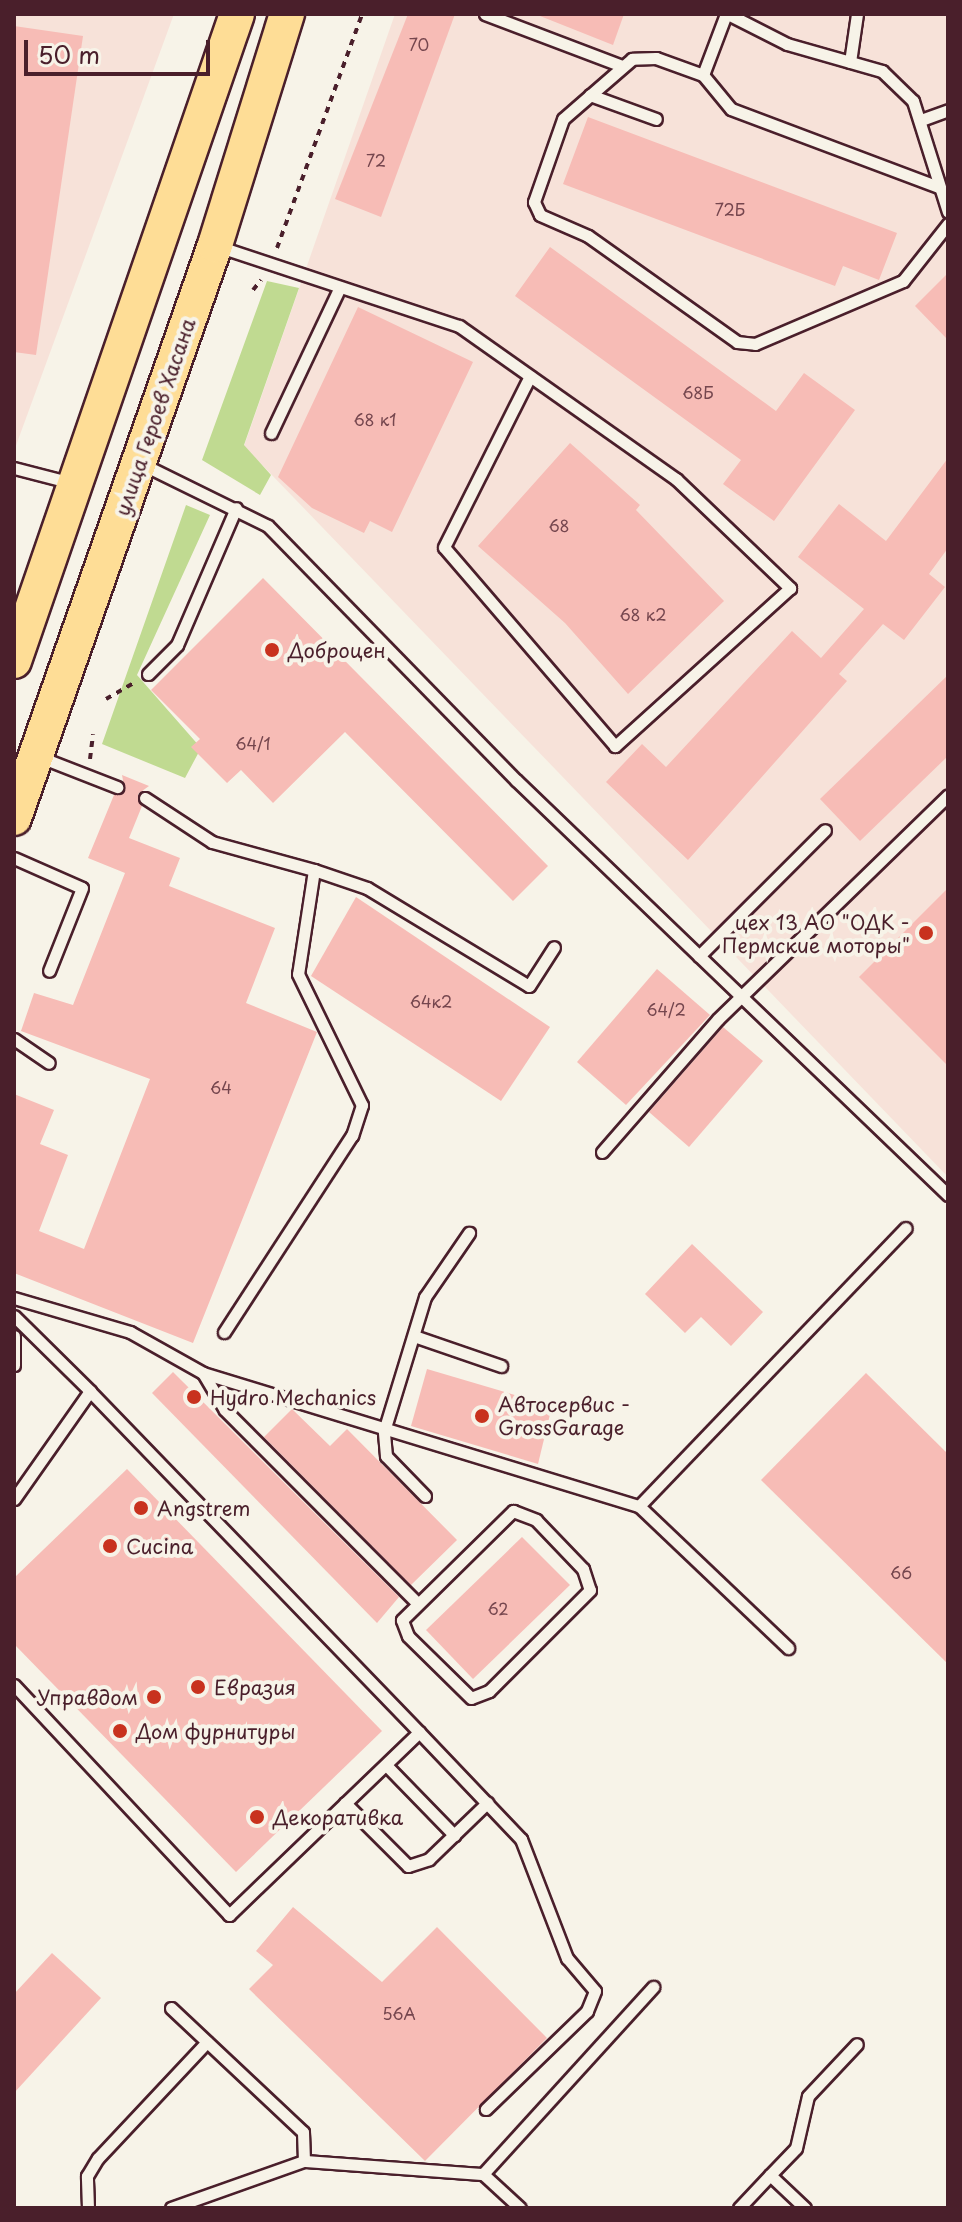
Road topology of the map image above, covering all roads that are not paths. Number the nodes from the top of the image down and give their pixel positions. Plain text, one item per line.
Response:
1 (237, 14) edge
2 (287, 14) edge
3 (485, 14) edge
4 (727, 14) edge
5 (857, 14) edge
6 (850, 62) junction
7 (622, 66) junction
8 (703, 75) junction
9 (590, 95) junction
10 (948, 110) edge
11 (656, 119) dead end
12 (921, 120) junction
13 (939, 187) junction
14 (948, 212) edge
15 (948, 224) edge
16 (215, 245) junction
17 (340, 287) junction
18 (530, 376) junction
19 (271, 433) dead end
20 (140, 463) junction
21 (14, 468) edge
22 (77, 485) junction
23 (236, 508) junction
24 (14, 661) edge
25 (148, 674) road end
26 (36, 756) junction
27 (117, 787) dead end
28 (948, 795) edge
29 (145, 798) dead end
30 (14, 818) edge
31 (825, 830) dead end
32 (14, 858) edge
33 (314, 870) junction
34 (554, 947) dead end
35 (699, 956) junction
36 (49, 971) dead end
37 (743, 998) junction
38 (14, 1039) edge
39 (49, 1063) dead end
40 (602, 1152) dead end
41 (948, 1195) edge
42 (906, 1228) dead end
43 (469, 1233) dead end
44 (14, 1298) edge
45 (14, 1316) edge
46 (224, 1332) dead end
47 (14, 1336) edge
48 (417, 1337) junction
49 (14, 1365) edge
50 (501, 1366) dead end
51 (203, 1373) junction
52 (90, 1391) junction
53 (384, 1431) junction
54 (425, 1496) dead end
55 (14, 1499) edge
56 (639, 1506) junction
57 (417, 1603) junction
58 (788, 1648) dead end
59 (14, 1685) edge
60 (419, 1732) junction
61 (386, 1765) junction
62 (345, 1803) junction
63 (487, 1803) junction
64 (454, 1835) junction
65 (653, 1987) dead end
66 (171, 2008) dead end
67 (207, 2042) junction
68 (857, 2044) dead end
69 (486, 2109) dead end
70 (304, 2161) junction
71 (483, 2174) junction
72 (770, 2175) junction
73 (88, 2208) edge
74 (171, 2208) edge
75 (520, 2208) edge
76 (739, 2208) edge
77 (805, 2208) edge

1 - 22 main road
2 - 16 main road, улица Героев Хасана
3 - 7 lane
4 - 6 lane
4 - 8 lane
5 - 6 lane
6 - 12 lane
7 - 8 lane
7 - 9 lane
8 - 13 lane
9 - 11 lane
9 - 15 lane
10 - 12 lane
12 - 13 lane
13 - 14 lane
16 - 17 lane
16 - 20 main road, улица Героев Хасана
17 - 18 lane
17 - 19 lane
18 - 18 lane
20 - 23 lane
20 - 26 main road, улица Героев Хасана
21 - 22 lane
22 - 24 main road
23 - 25 lane
23 - 35 lane
26 - 27 lane
26 - 30 main road, улица Героев Хасана
28 - 37 lane
29 - 33 lane
31 - 35 lane
32 - 36 lane
33 - 34 lane
33 - 46 lane
35 - 37 lane
37 - 40 lane
37 - 41 lane
38 - 39 lane
42 - 56 lane
43 - 48 lane
44 - 51 lane
45 - 52 lane
47 - 49 lane
48 - 50 lane
48 - 53 lane
51 - 53 lane
51 - 57 lane
52 - 55 lane
52 - 60 lane
53 - 54 lane
53 - 56 lane
56 - 58 lane
57 - 57 lane
59 - 62 lane
60 - 61 lane
60 - 63 lane
61 - 62 lane
61 - 64 lane
62 - 64 lane
63 - 64 lane
63 - 69 lane
65 - 71 lane
66 - 67 lane
67 - 70 lane
67 - 73 lane
68 - 72 lane
70 - 71 lane
70 - 74 lane
71 - 75 lane
72 - 76 lane
72 - 77 lane

